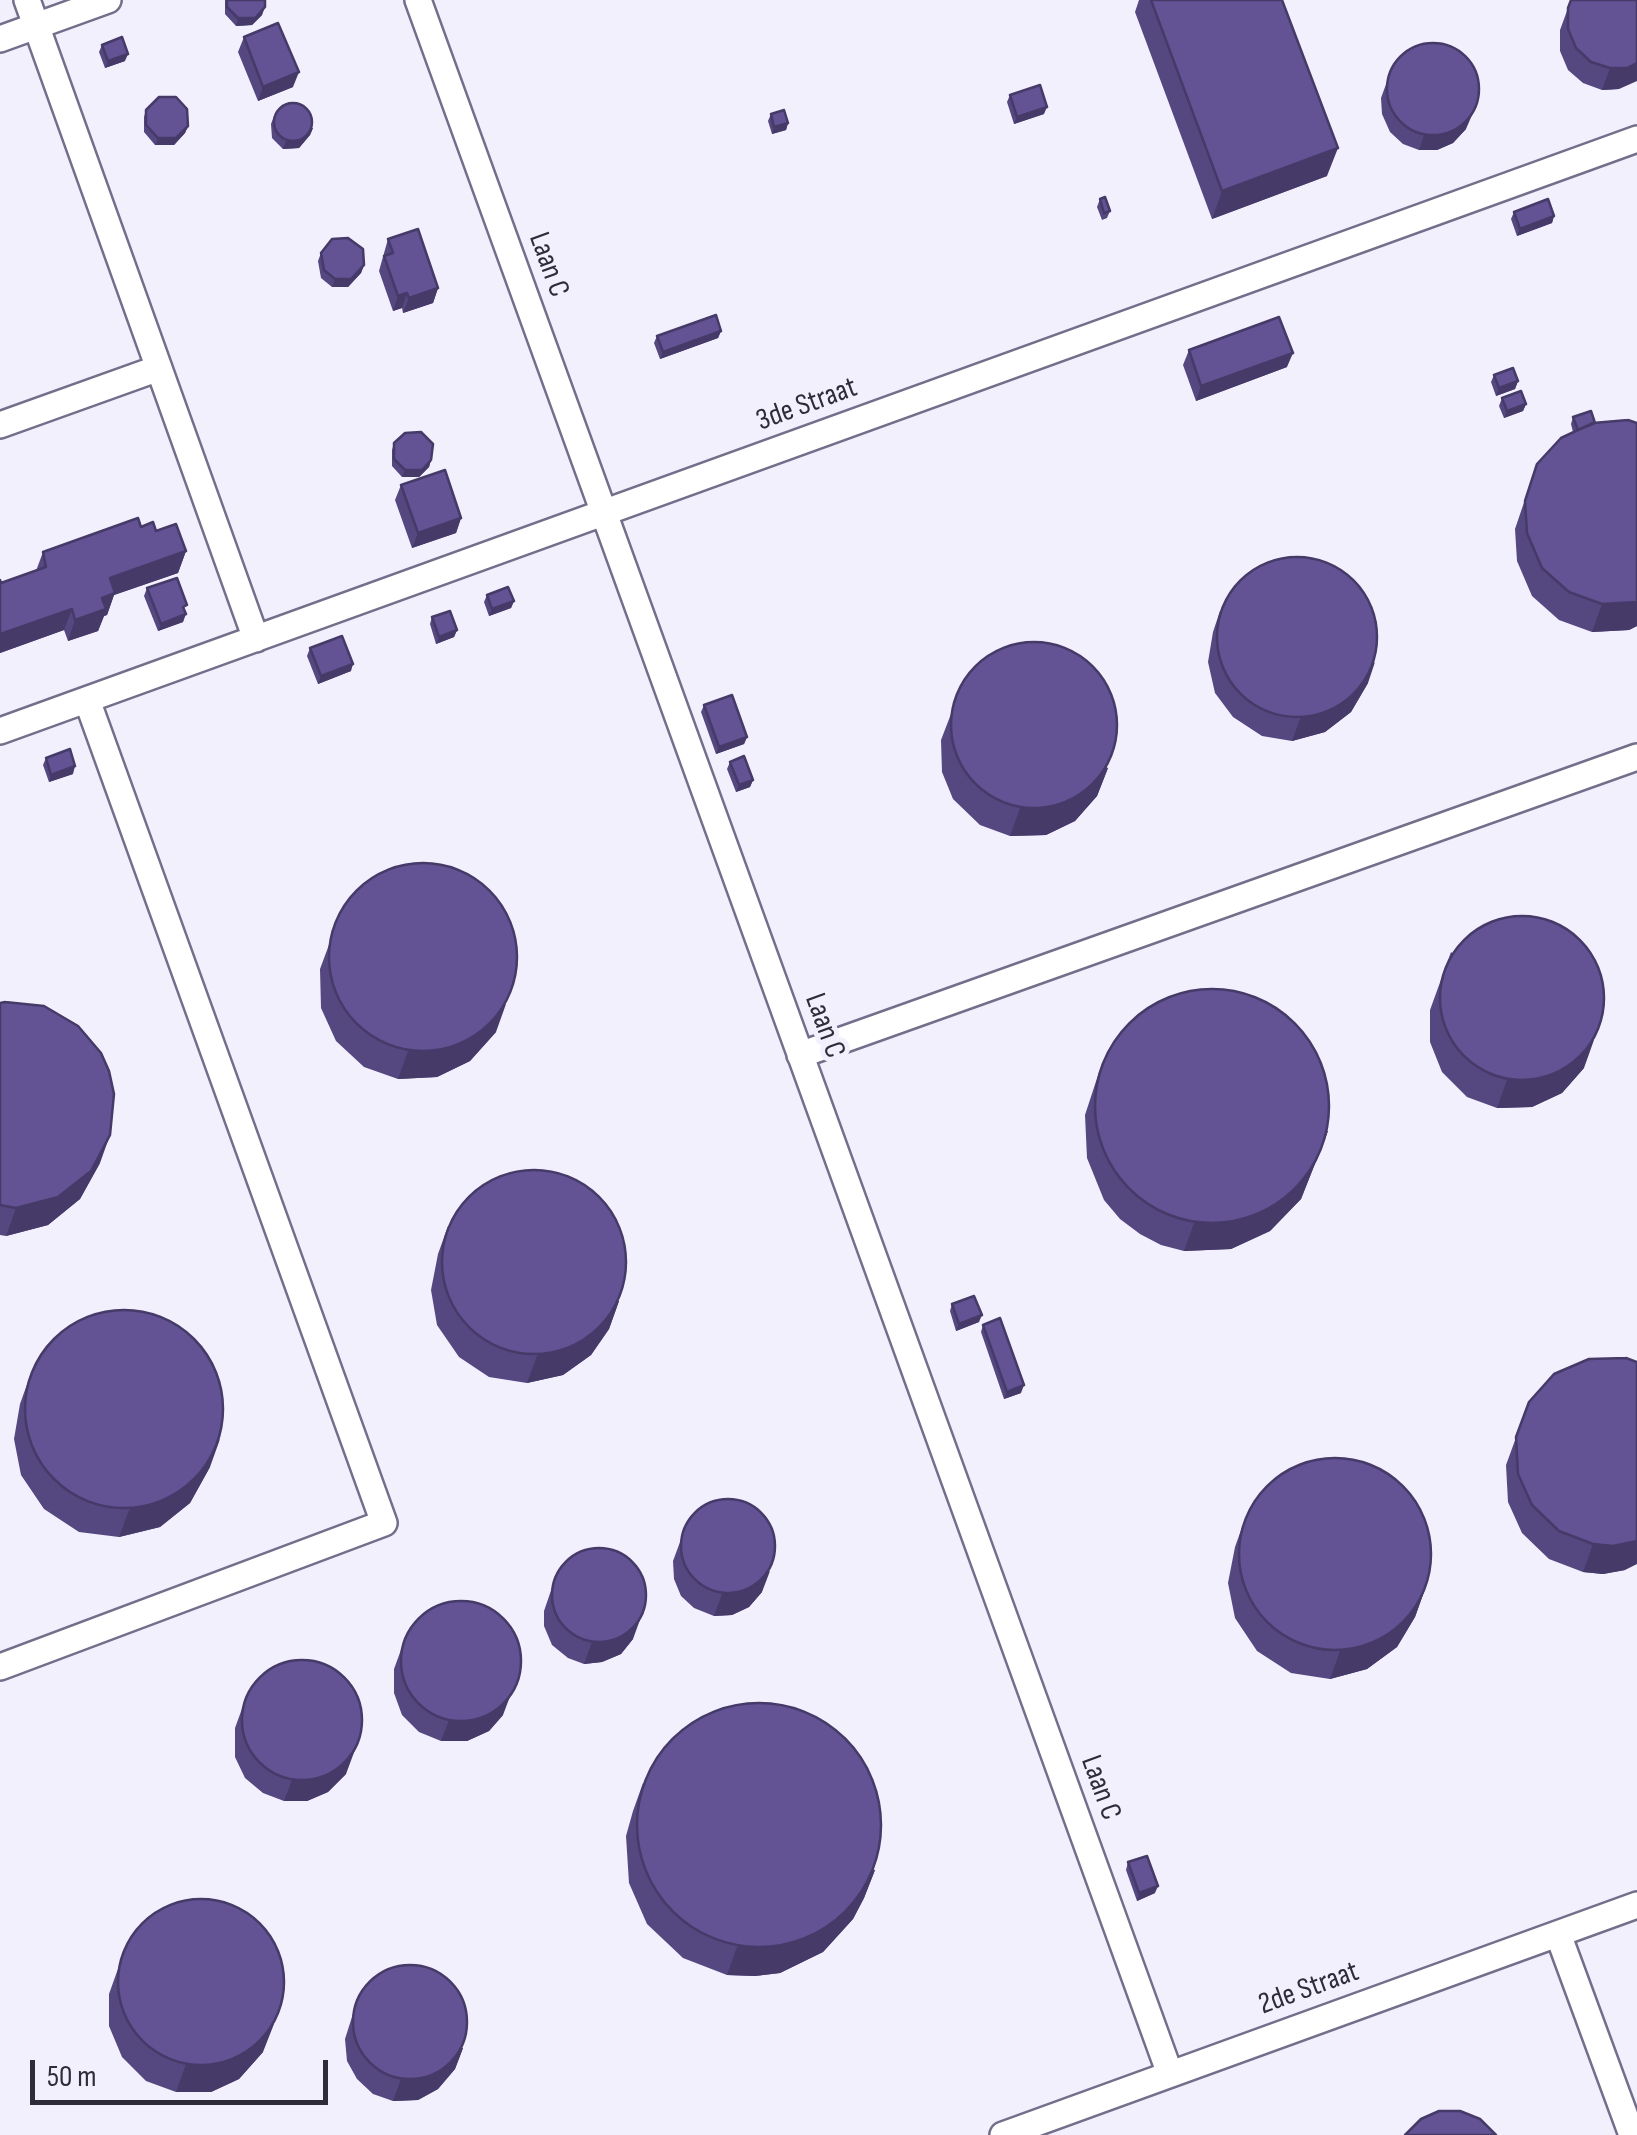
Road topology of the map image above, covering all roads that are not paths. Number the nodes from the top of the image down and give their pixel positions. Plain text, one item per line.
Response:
1 (27, 0) edge
2 (108, 0) edge
3 (418, 0) edge
4 (36, 26) junction
5 (0, 39) edge
6 (1637, 139) edge
7 (159, 368) junction
8 (0, 425) edge
9 (604, 513) junction
10 (256, 638) junction
11 (87, 700) junction
12 (0, 731) edge
13 (1637, 756) edge
14 (800, 1055) junction
15 (0, 1667) edge
16 (1637, 1905) edge
17 (1558, 1934) junction
18 (1170, 2074) junction
19 (1003, 2135) edge
20 (1632, 2135) edge

1 - 4 lane
2 - 4 lane
3 - 9 lane, Laan C
4 - 5 lane
4 - 7 lane
6 - 9 lane, 3de Straat
7 - 8 lane
7 - 10 lane
9 - 10 lane, 3de Straat
9 - 14 lane, Laan C
10 - 11 lane, 3de Straat
11 - 12 lane, 3de Straat
11 - 15 lane
13 - 14 lane
14 - 18 lane, Laan C
16 - 17 lane, 2de Straat
17 - 18 lane, 2de Straat
17 - 20 lane
18 - 19 lane, 2de Straat

